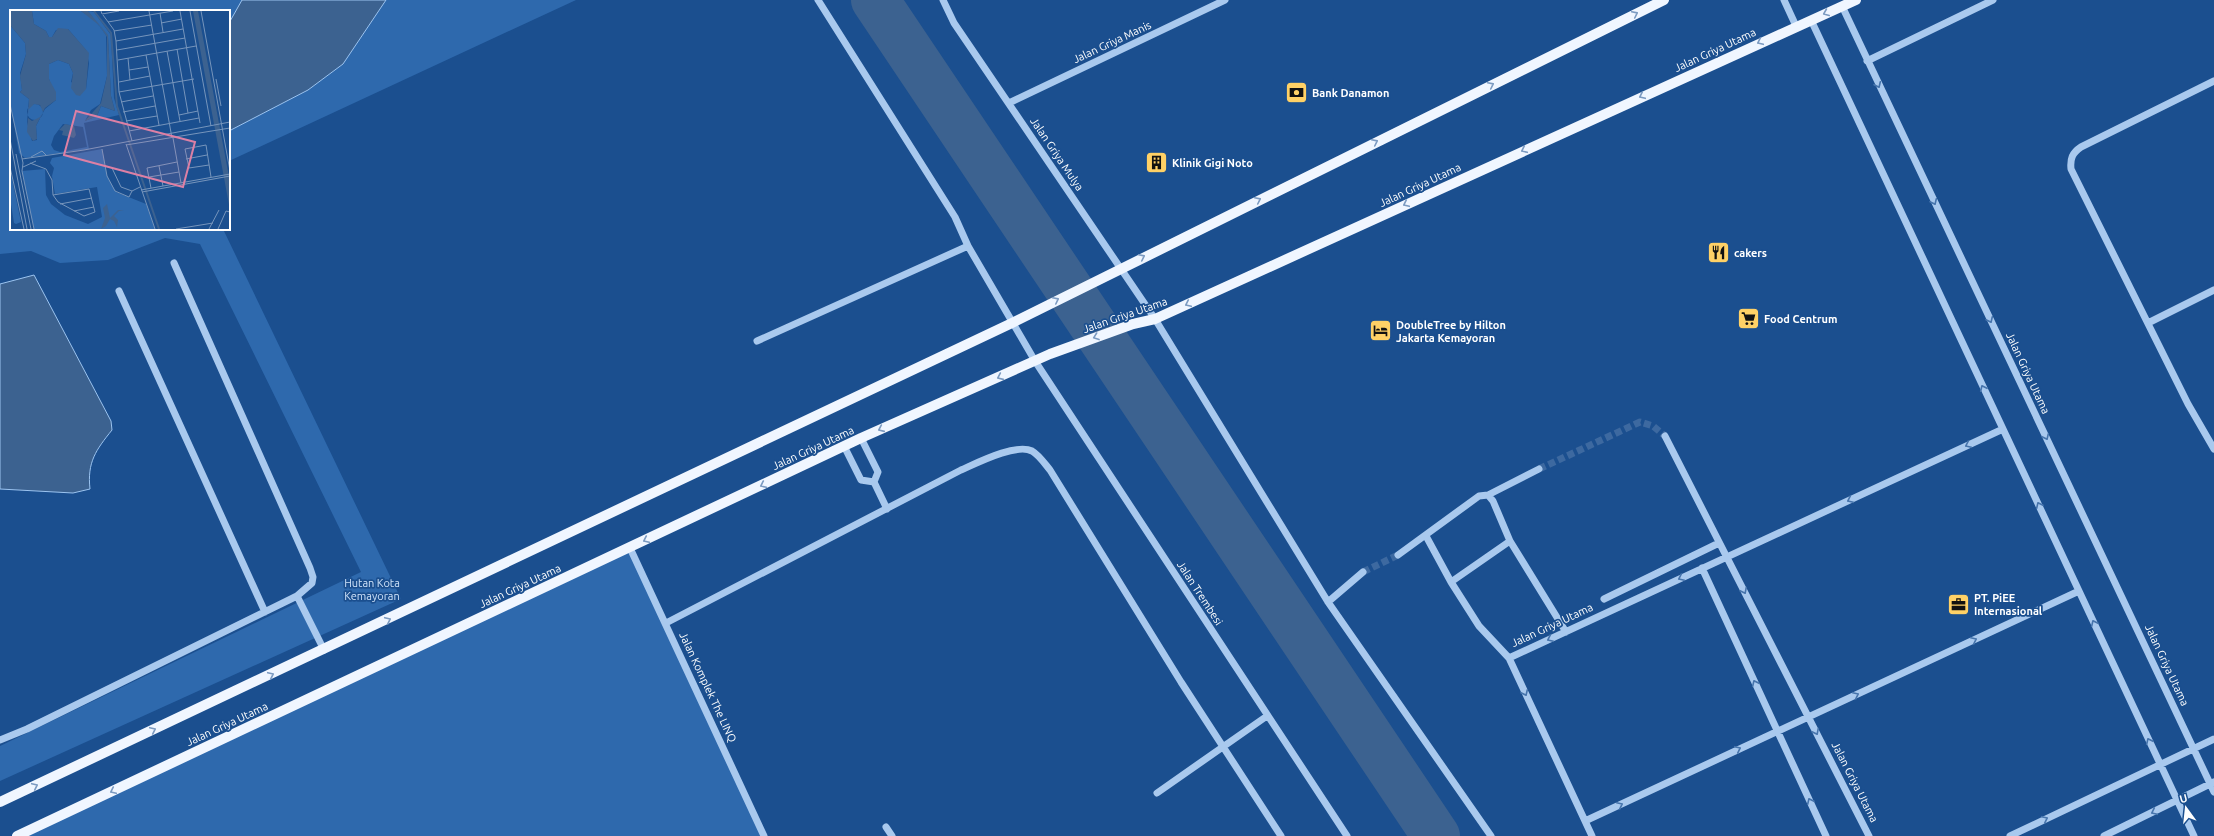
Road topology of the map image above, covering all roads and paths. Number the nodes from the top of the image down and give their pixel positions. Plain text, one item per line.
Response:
1 (818, 0) edge
2 (943, 0) edge
3 (1225, 0) edge
4 (1664, 0) edge
5 (1784, 0) edge
6 (1856, 0) edge
7 (1993, 0) edge
8 (1842, 6) junction
9 (1811, 20) junction
10 (1796, 26) junction
11 (1867, 61) junction
12 (2214, 81) edge
13 (1009, 103) junction
14 (968, 246) junction
15 (174, 263) dead end
16 (1121, 267) junction
17 (2214, 290) edge
18 (119, 291) dead end
19 (1155, 319) junction
20 (1016, 320) junction
21 (2148, 322) junction
22 (757, 341) dead end
23 (1035, 361) junction
24 (2003, 429) junction
25 (1665, 436) tunnel mouth
26 (861, 438) junction
27 (844, 446) junction
28 (2214, 449) edge
29 (1539, 469) tunnel mouth
30 (874, 482) junction
31 (1488, 495) junction
32 (887, 509) junction
33 (1426, 536) junction
34 (1510, 542) junction
35 (1719, 543) junction
36 (630, 548) junction
37 (1398, 555) tunnel mouth
38 (1727, 557) junction
39 (1702, 568) junction
40 (1363, 572) tunnel mouth
41 (1451, 582) junction
42 (2079, 591) junction
43 (297, 596) junction
44 (1604, 600) dead end
45 (1328, 602) junction
46 (266, 612) junction
47 (666, 623) junction
48 (1566, 632) junction
49 (324, 650) junction
50 (1509, 658) junction
51 (1267, 716) junction
52 (1808, 717) junction
53 (1777, 731) junction
54 (2214, 739) edge
55 (0, 740) edge
56 (1224, 747) junction
57 (2194, 748) junction
58 (2160, 764) junction
59 (2212, 783) edge
60 (2214, 792) edge
61 (1157, 793) dead end
62 (2178, 801) junction
63 (0, 802) edge
64 (1585, 821) junction
65 (886, 827) dead end
66 (17, 836) edge
67 (764, 836) edge
68 (892, 836) edge
69 (1281, 836) edge
70 (1347, 836) edge
71 (1491, 836) edge
72 (1592, 836) edge
73 (1826, 836) edge
74 (1869, 836) edge
75 (2010, 836) edge
76 (2104, 836) edge
77 (2194, 836) edge

1 - 14 street
2 - 13 street, Jalan Griya Mulya
3 - 13 street, Jalan Griya Manis
16 -> 4 main road
5 - 10 street
6 - 8 main road, Jalan Griya Utama
7 - 11 street
8 -> 9 main road, Jalan Griya Utama
8 - 11 street, Jalan Griya Utama
9 - 10 main road, Jalan Griya Utama
24 -> 9 street
10 -> 19 main road, Jalan Griya Utama
11 -> 57 street, Jalan Griya Utama
12 - 21 street
13 - 16 street, Jalan Griya Mulya
14 - 20 street
14 - 22 street
15 - 43 street
16 - 19 street, Jalan Griya Mulya
20 -> 16 main road
17 - 21 street
18 - 46 street
19 -> 23 main road, Jalan Griya Utama
19 - 45 street, Jalan Griya Mulya
20 - 23 street
49 -> 20 main road
21 - 28 street
23 -> 26 main road, Jalan Griya Utama
23 - 51 street, Jalan Trembesi
24 -> 38 street, Jalan Griya Utama
42 -> 24 street
25 - 35 street
26 - 27 main road, Jalan Griya Utama
26 - 30 street
27 - 30 street
27 -> 36 main road, Jalan Griya Utama
29 - 31 street
30 - 32 street
31 - 33 street
31 - 34 street
32 - 47 street
32 - 56 street
33 - 37 street
33 - 41 street
34 - 41 street
34 - 48 street
35 - 38 street
35 - 44 street
36 - 47 street, Jalan Komplek The LINQ
36 -> 66 main road, Jalan Griya Utama
38 - 39 street, Jalan Griya Utama
38 -> 52 street, Jalan Griya Utama
39 -> 48 street, Jalan Griya Utama
53 -> 39 street
40 - 45 street
41 - 50 street
52 -> 42 street
58 -> 42 street
43 - 46 street
43 - 49 street
45 - 71 street, Jalan Griya Mulya
46 - 55 street
47 - 67 street, Jalan Komplek The LINQ
48 -> 50 street, Jalan Griya Utama
63 -> 49 main road
50 -> 64 street, Jalan Griya Utama
51 - 56 street
51 - 70 street, Jalan Trembesi
52 - 53 street
52 -> 74 street, Jalan Griya Utama
64 -> 53 street
73 -> 53 street
54 - 57 street
56 - 61 street
56 - 69 street
57 - 58 street
57 - 59 street, Jalan Griya Utama
58 - 62 street
75 -> 58 street
59 - 60 street, Jalan Griya Utama
59 - 62 street
62 -> 76 street
62 - 77 street
64 - 72 street, Jalan Griya Utama
65 - 68 street

